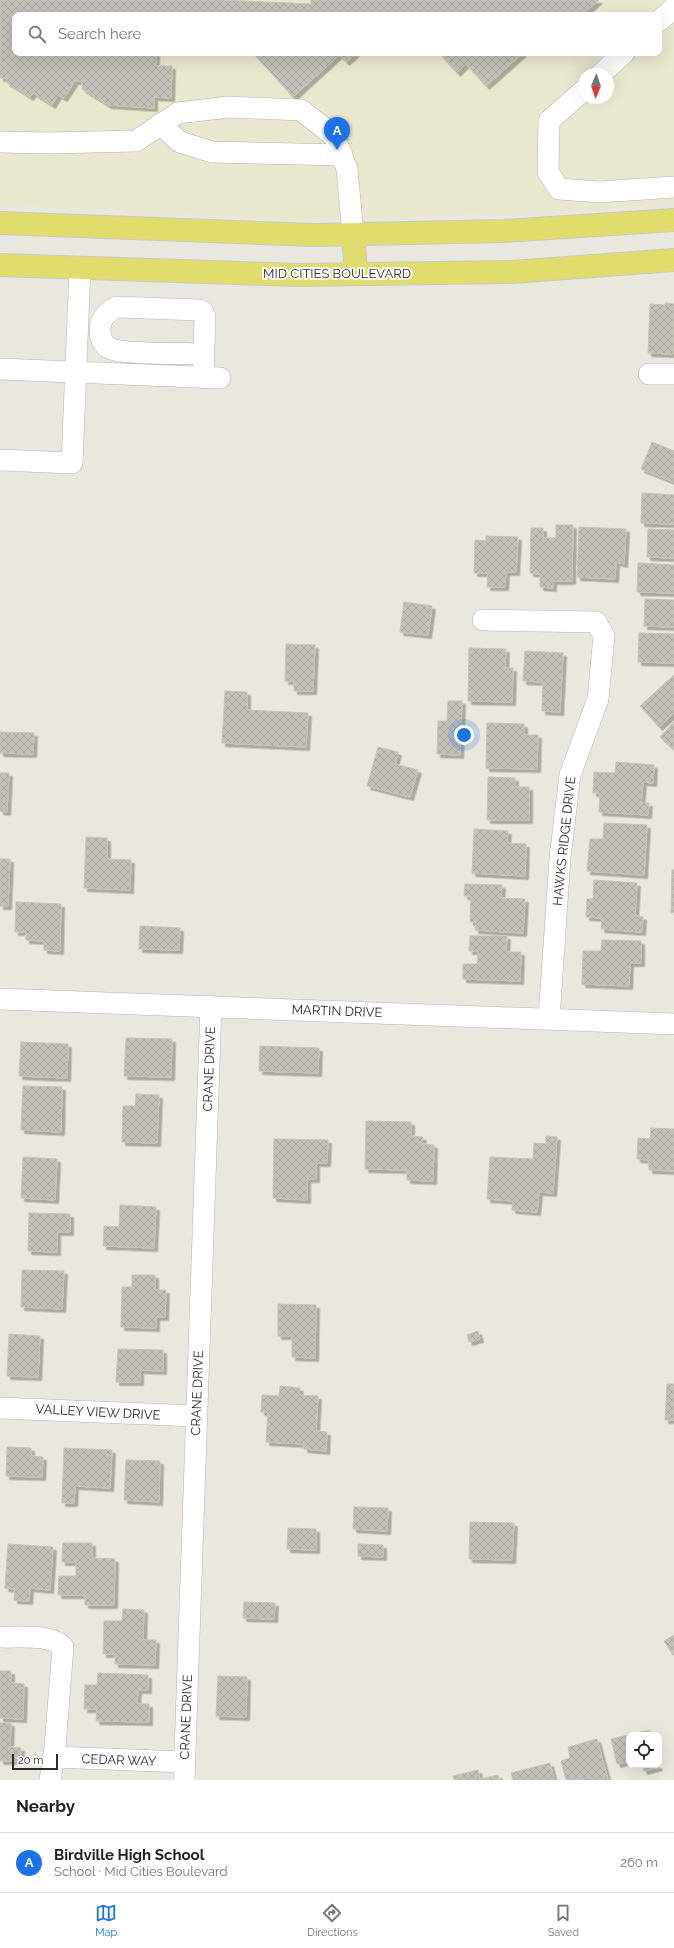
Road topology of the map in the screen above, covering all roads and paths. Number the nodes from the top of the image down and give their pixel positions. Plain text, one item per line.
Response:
1 (674, 8) edge
2 (662, 18) edge
3 (621, 56) edge
4 (608, 68) edge
5 (578, 95) edge
6 (160, 124) junction
7 (0, 142) edge
8 (342, 155) junction
9 (674, 187) edge
10 (674, 220) edge
11 (0, 223) edge
12 (353, 234) junction
13 (674, 260) edge
14 (0, 265) edge
15 (80, 268) junction
16 (356, 274) junction
17 (204, 354) junction
18 (0, 370) edge
19 (76, 373) junction
20 (649, 374) dead end
21 (674, 374) edge
22 (0, 460) edge
23 (483, 620) dead end
24 (0, 999) edge
25 (211, 1006) junction
26 (549, 1019) junction
27 (674, 1024) edge
28 (0, 1408) edge
29 (196, 1416) junction
30 (0, 1637) edge
31 (53, 1757) junction
32 (184, 1771) edge
33 (50, 1780) edge

1 - 2 street
3 - 4 street
5 - 9 street
6 - 7 street
6 - 8 street
6 - 8 street
8 - 12 street
10 - 12 main road
11 - 12 main road
12 - 16 main road
13 - 16 main road, MID CITIES BOULEVARD
14 - 15 main road, MID CITIES BOULEVARD
15 - 16 main road, MID CITIES BOULEVARD
15 - 19 street
17 - 17 street
17 - 19 street
18 - 19 street
19 - 22 street
20 - 21 street
23 - 26 street, HAWKS RIDGE DRIVE
24 - 25 street, MARTIN DRIVE
25 - 26 street, MARTIN DRIVE
25 - 29 street, CRANE DRIVE
26 - 27 street, MARTIN DRIVE
28 - 29 street, VALLEY VIEW DRIVE
29 - 32 street, CRANE DRIVE
30 - 31 street
31 - 32 street, CEDAR WAY
31 - 33 street

